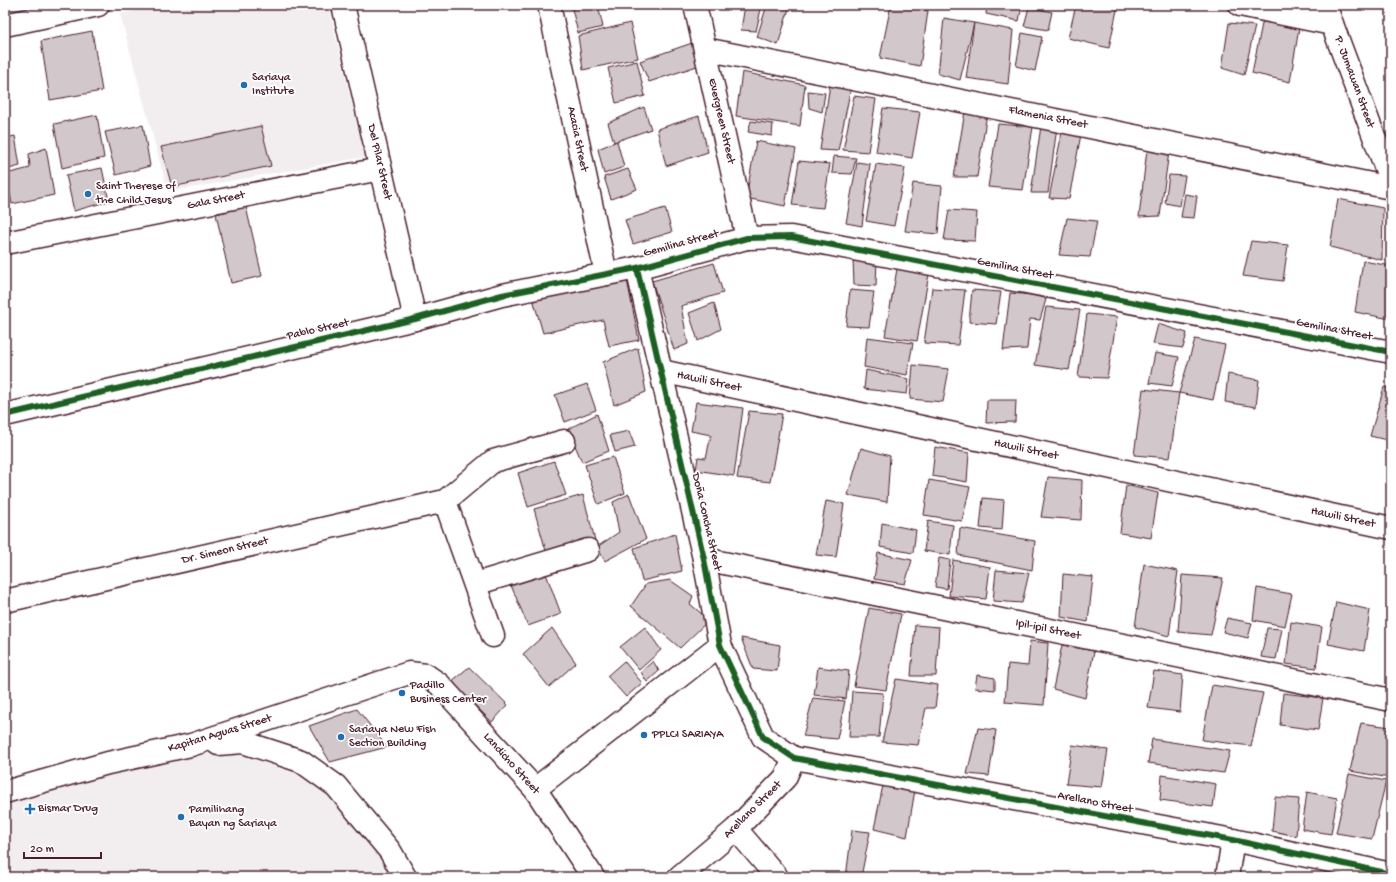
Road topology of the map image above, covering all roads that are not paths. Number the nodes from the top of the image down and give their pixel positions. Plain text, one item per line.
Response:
1 (98, 5) edge
2 (343, 5) edge
3 (549, 5) edge
4 (696, 5) edge
5 (1240, 5) edge
6 (1329, 15) edge
7 (5, 25) edge
8 (705, 49) junction
9 (380, 169) junction
10 (1391, 182) edge
11 (1391, 188) edge
12 (747, 238) junction
13 (5, 243) edge
14 (637, 268) junction
15 (606, 274) junction
16 (415, 319) junction
17 (1391, 352) edge
18 (661, 371) junction
19 (5, 415) edge
20 (564, 441) dead end
21 (445, 502) junction
22 (1391, 528) edge
23 (588, 550) dead end
24 (704, 559) junction
25 (475, 584) junction
26 (5, 601) edge
27 (494, 636) dead end
28 (720, 645) junction
29 (409, 673) joint
30 (1391, 700) edge
31 (191, 745) junction
32 (794, 758) junction
33 (535, 789) junction
34 (5, 792) edge
35 (736, 829) junction
36 (1233, 840) junction
37 (1391, 874) edge
38 (405, 877) edge
39 (593, 877) edge
40 (679, 877) edge
41 (777, 877) edge
42 (1227, 877) edge

1 - 7 street
2 - 9 street, Del Pilar Street
3 - 15 street, Acacia Street
4 - 8 street, Evergreen Street
5 - 6 street
6 - 10 street, P. Jumawan Street
8 - 11 street, Flamenia Street
8 - 12 street, Evergreen Street
9 - 13 street, Gala Street
9 - 16 street, Del Pilar Street
12 - 14 street, Gemilina Street
12 - 17 street, Gemilina Street
14 - 15 street, Pablo Street
14 - 18 street, Doña Concha Street
15 - 16 street, Pablo Street
16 - 19 street, Pablo Street
18 - 22 street, Hawili Street
18 - 24 street, Doña Concha Street
20 - 21 street, Dr. Simeon Street
21 - 25 street
21 - 26 street, Dr. Simeon Street
23 - 25 street
24 - 28 street, Doña Concha Street
24 - 30 street, Ipil-ipil Street
25 - 27 street
28 - 32 street, Doña Concha Street
28 - 33 street
29 - 31 street, Kapitan Aguas Street
29 - 33 street, Landicho Street
31 - 34 street, Kapitan Aguas Street
31 - 38 street
32 - 35 street, Arellano Street
32 - 36 street, Arellano Street
33 - 39 street, Landicho Street
35 - 40 street, Arellano Street
35 - 41 street
36 - 37 street, Arellano Street
36 - 42 street

